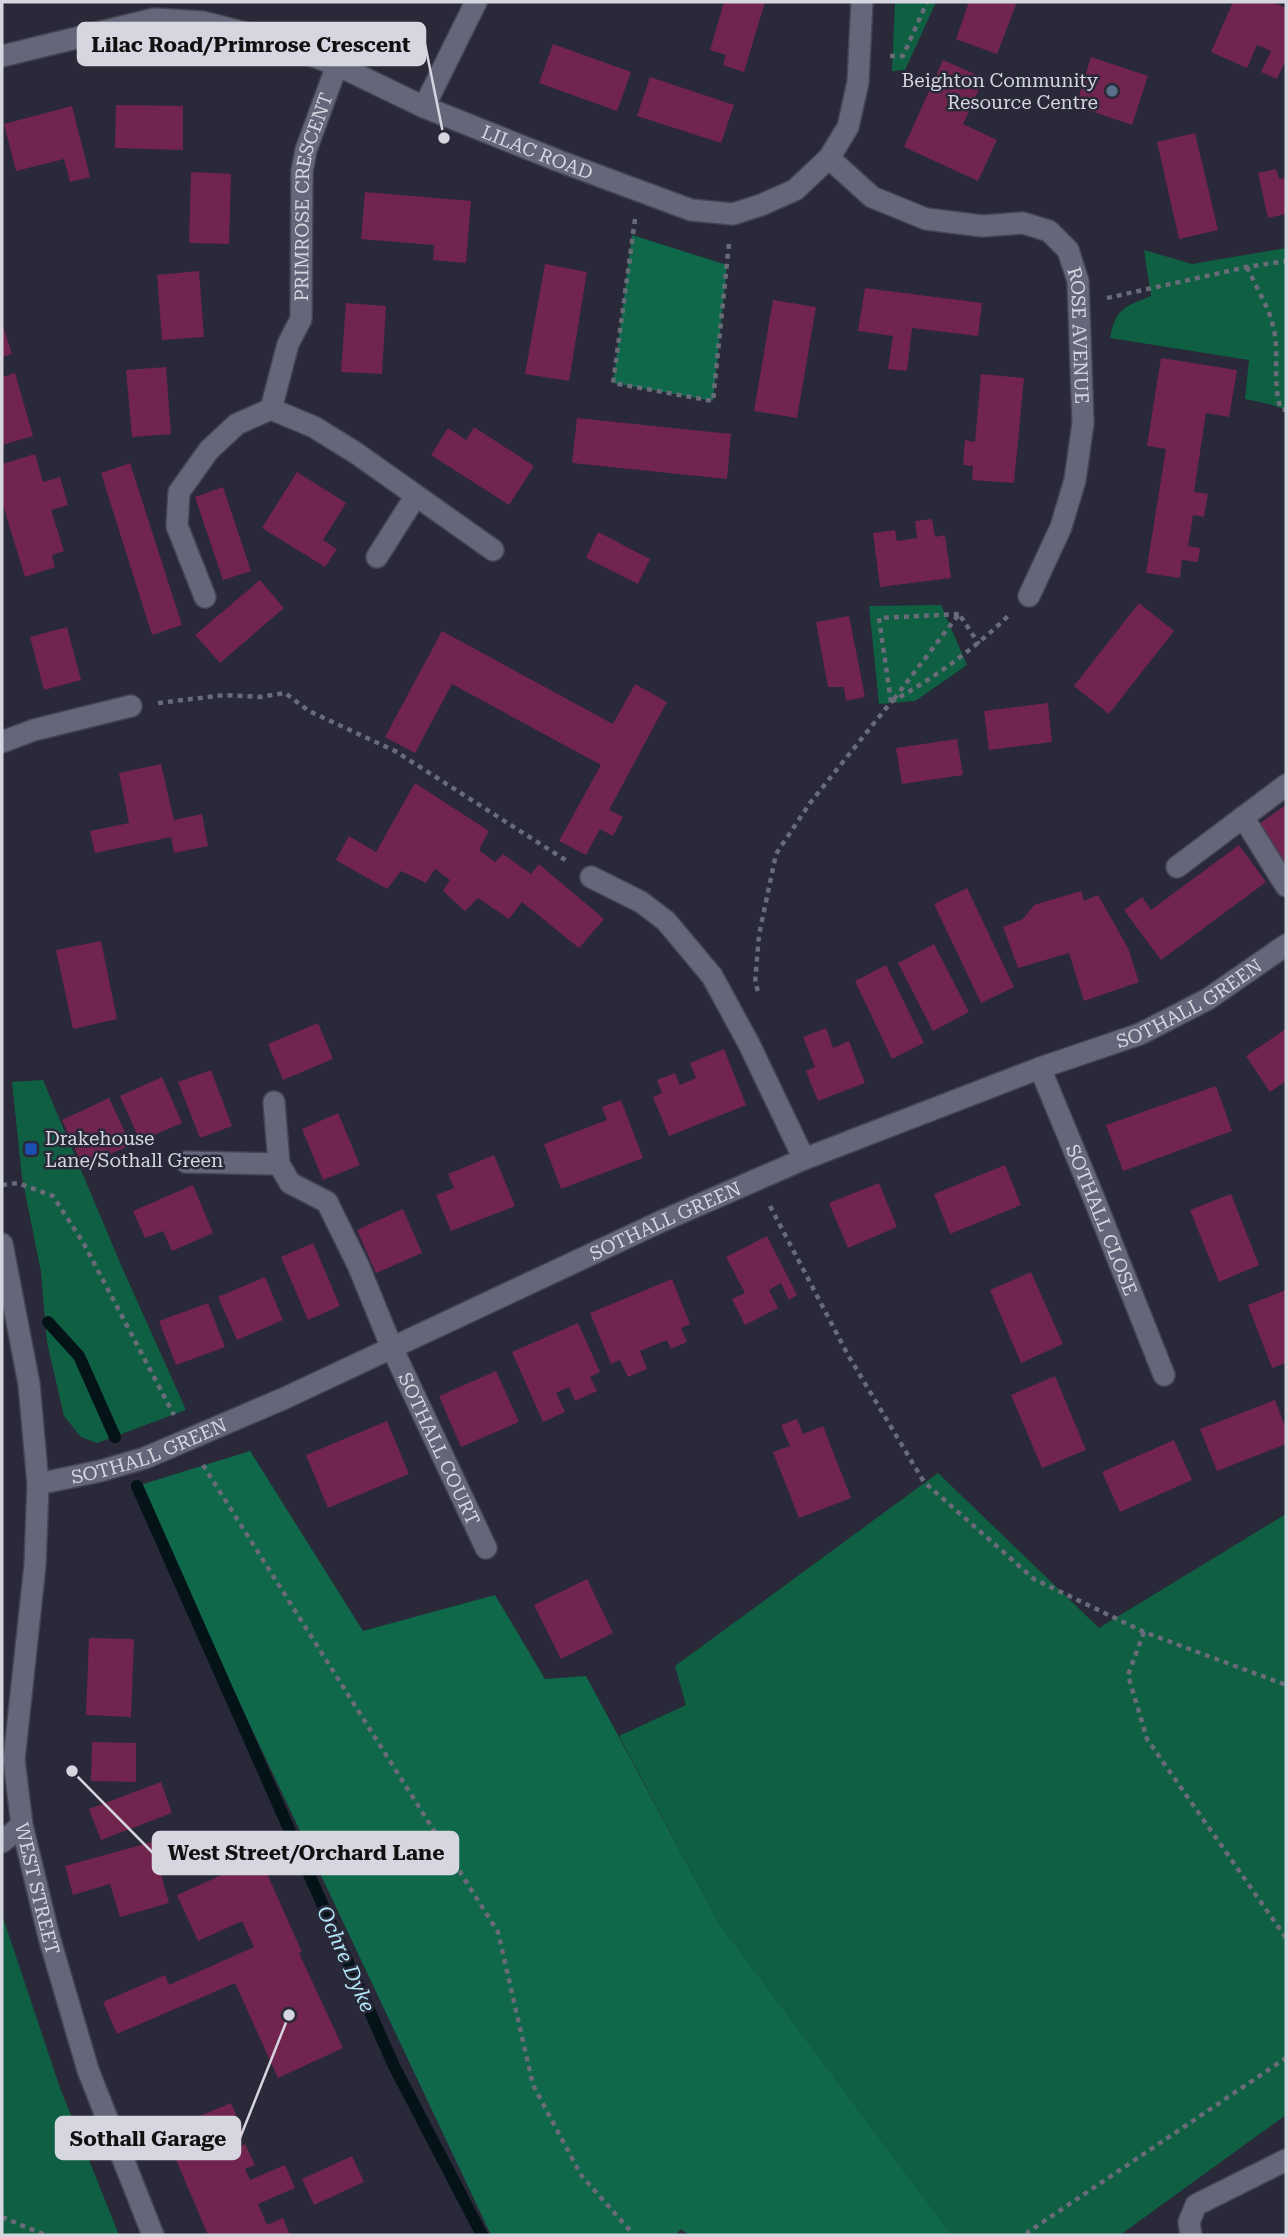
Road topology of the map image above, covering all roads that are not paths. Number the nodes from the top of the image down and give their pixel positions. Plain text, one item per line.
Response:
1 (476, 2) edge
2 (862, 2) edge
3 (154, 10) edge
4 (2, 55) edge
5 (337, 65) junction
6 (424, 107) junction
7 (829, 158) junction
8 (271, 409) junction
9 (415, 497) junction
10 (493, 550) dead end
11 (377, 557) dead end
12 (1029, 596) road end
13 (205, 597) dead end
14 (131, 706) road end
15 (2, 742) edge
16 (1286, 785) edge
17 (1243, 817) junction
18 (1177, 867) dead end
19 (591, 877) road end
20 (1286, 886) edge
21 (1286, 945) edge
22 (1040, 1068) junction
23 (274, 1102) dead end
24 (804, 1159) junction
25 (186, 1162) dead end
26 (279, 1164) junction
27 (2, 1244) edge
28 (392, 1348) junction
29 (1164, 1375) dead end
30 (38, 1483) junction
31 (486, 1548) dead end
32 (8, 1760) edge
33 (22, 1825) junction
34 (2, 1842) edge
35 (1286, 2160) edge
36 (153, 2235) edge
37 (1191, 2235) edge

1 - 6 street
2 - 7 street, LILAC ROAD
3 - 4 street, LILAC ROAD
3 - 5 street, LILAC ROAD
5 - 6 street, LILAC ROAD
5 - 8 street, PRIMROSE CRESCENT
6 - 7 street, LILAC ROAD
7 - 12 street, ROSE AVENUE
8 - 9 street
8 - 13 street
9 - 10 street
9 - 11 street
14 - 15 street
16 - 17 street
17 - 18 street
17 - 20 street
19 - 24 street
21 - 22 street, SOTHALL GREEN
22 - 24 street, SOTHALL GREEN
22 - 29 street, SOTHALL CLOSE
23 - 26 street
24 - 28 street, SOTHALL GREEN
25 - 26 street
26 - 28 street, SOTHALL COURT
27 - 30 street, WEST STREET
28 - 30 street, SOTHALL GREEN
28 - 31 street, SOTHALL COURT
30 - 32 street, WEST STREET
32 - 33 street, WEST STREET
33 - 34 street
33 - 36 street, WEST STREET
35 - 37 street

